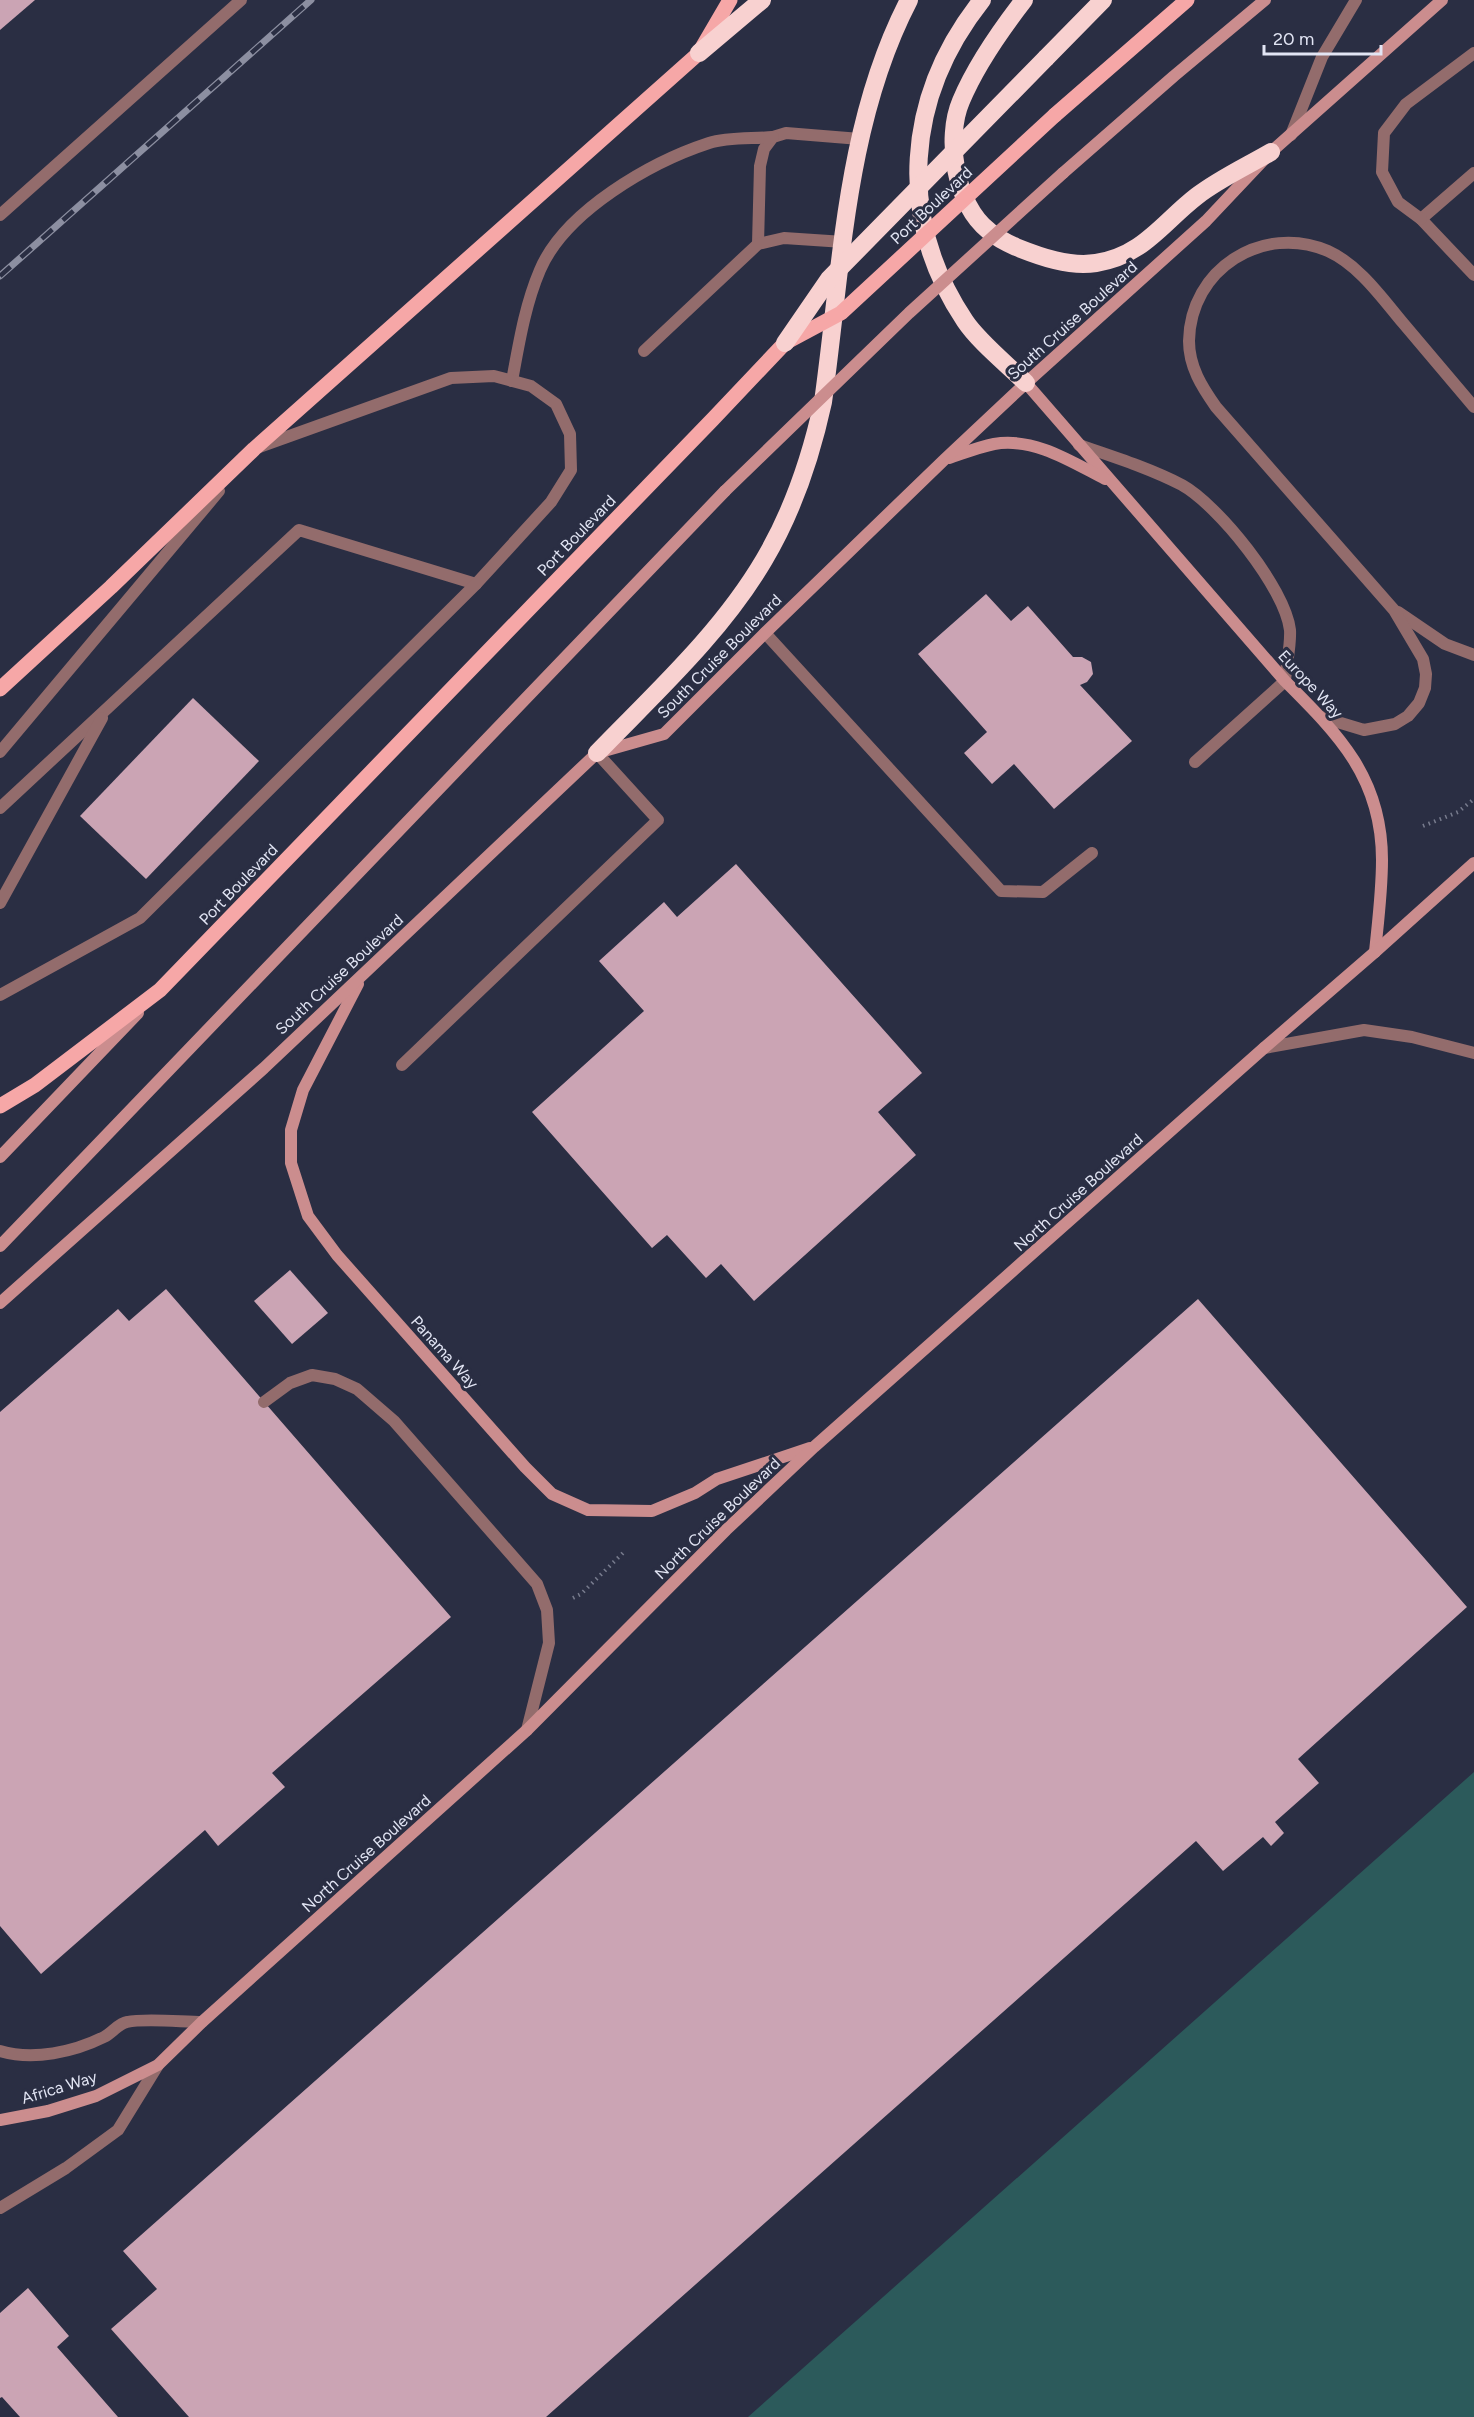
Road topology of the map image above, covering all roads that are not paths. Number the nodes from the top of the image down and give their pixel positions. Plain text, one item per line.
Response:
1 (241, 0) edge
2 (730, 0) edge
3 (762, 0) edge
4 (909, 0) edge
5 (982, 0) edge
6 (1024, 0) edge
7 (1102, 0) edge
8 (1187, 0) edge
9 (1265, 0) edge
10 (1356, 0) edge
11 (1442, 0) edge
12 (699, 53) junction
13 (1474, 53) edge
14 (1291, 135) junction
15 (773, 137) junction
16 (860, 139) junction
17 (1271, 152) junction
18 (1474, 173) edge
19 (0, 215) edge
20 (1421, 219) junction
21 (844, 242) junction
22 (758, 244) junction
23 (1474, 275) edge
24 (785, 343) junction
25 (644, 351) dead end
26 (512, 381) junction
27 (1026, 383) junction
28 (1474, 407) edge
29 (1079, 445) junction
30 (254, 449) junction
31 (945, 459) junction
32 (1111, 483) junction
33 (476, 584) junction
34 (1394, 610) junction
35 (765, 633) junction
36 (1474, 655) edge
37 (1285, 681) junction
38 (0, 688) edge
39 (107, 708) junction
40 (1321, 717) junction
41 (0, 752) edge
42 (597, 753) junction
43 (1195, 762) dead end
44 (0, 808) edge
45 (1092, 853) dead end
46 (1474, 863) edge
47 (0, 903) edge
48 (1375, 952) junction
49 (364, 972) junction
50 (160, 990) junction
51 (0, 994) edge
52 (1264, 1048) junction
53 (1474, 1053) edge
54 (402, 1065) dead end
55 (0, 1106) edge
56 (0, 1157) edge
57 (0, 1246) edge
58 (0, 1303) edge
59 (264, 1402) dead end
60 (814, 1447) junction
61 (527, 1730) junction
62 (202, 2022) junction
63 (0, 2051) edge
64 (158, 2065) junction
65 (0, 2120) edge
66 (0, 2208) edge

1 - 19 lane
2 - 12 main road
3 - 12 highway
4 - 16 highway
5 - 27 highway
6 - 17 highway
7 - 24 highway, bridge
8 - 24 main road, Port Boulevard, bridge
9 - 57 street, bridge
10 - 14 lane
11 - 14 street, South Cruise Boulevard
12 - 30 main road
13 - 20 lane
14 - 17 street, South Cruise Boulevard
15 - 16 lane
15 - 22 lane
15 - 26 lane
16 - 21 highway
17 - 27 street, South Cruise Boulevard
18 - 20 lane
20 - 23 lane
21 - 22 lane
21 - 42 highway
22 - 25 lane
24 - 50 main road, Port Boulevard
26 - 30 lane
26 - 33 lane
27 - 29 street, Europe Way
27 - 31 street, South Cruise Boulevard
28 - 34 lane
29 - 32 street, Europe Way
29 - 37 lane
30 - 38 main road
30 - 41 lane
31 - 32 street
31 - 35 street, South Cruise Boulevard
32 - 37 street, Europe Way
33 - 39 lane
33 - 51 lane
34 - 36 lane
34 - 40 lane
35 - 42 street, South Cruise Boulevard
35 - 45 lane
37 - 40 street, Europe Way
37 - 43 lane
39 - 44 lane
39 - 47 lane
40 - 48 street, Europe Way
42 - 49 street, South Cruise Boulevard
42 - 54 lane
46 - 48 street, North Cruise Boulevard
48 - 52 street, North Cruise Boulevard
49 - 58 street, South Cruise Boulevard
49 - 60 street, Panama Way
50 - 55 main road, Port Boulevard
50 - 56 street
52 - 53 lane
52 - 60 street, North Cruise Boulevard
59 - 61 lane
60 - 61 street, North Cruise Boulevard
61 - 62 street, North Cruise Boulevard
62 - 63 lane
62 - 64 street, North Cruise Boulevard
64 - 65 street, Africa Way
64 - 66 lane, North Cruise Boulevard

